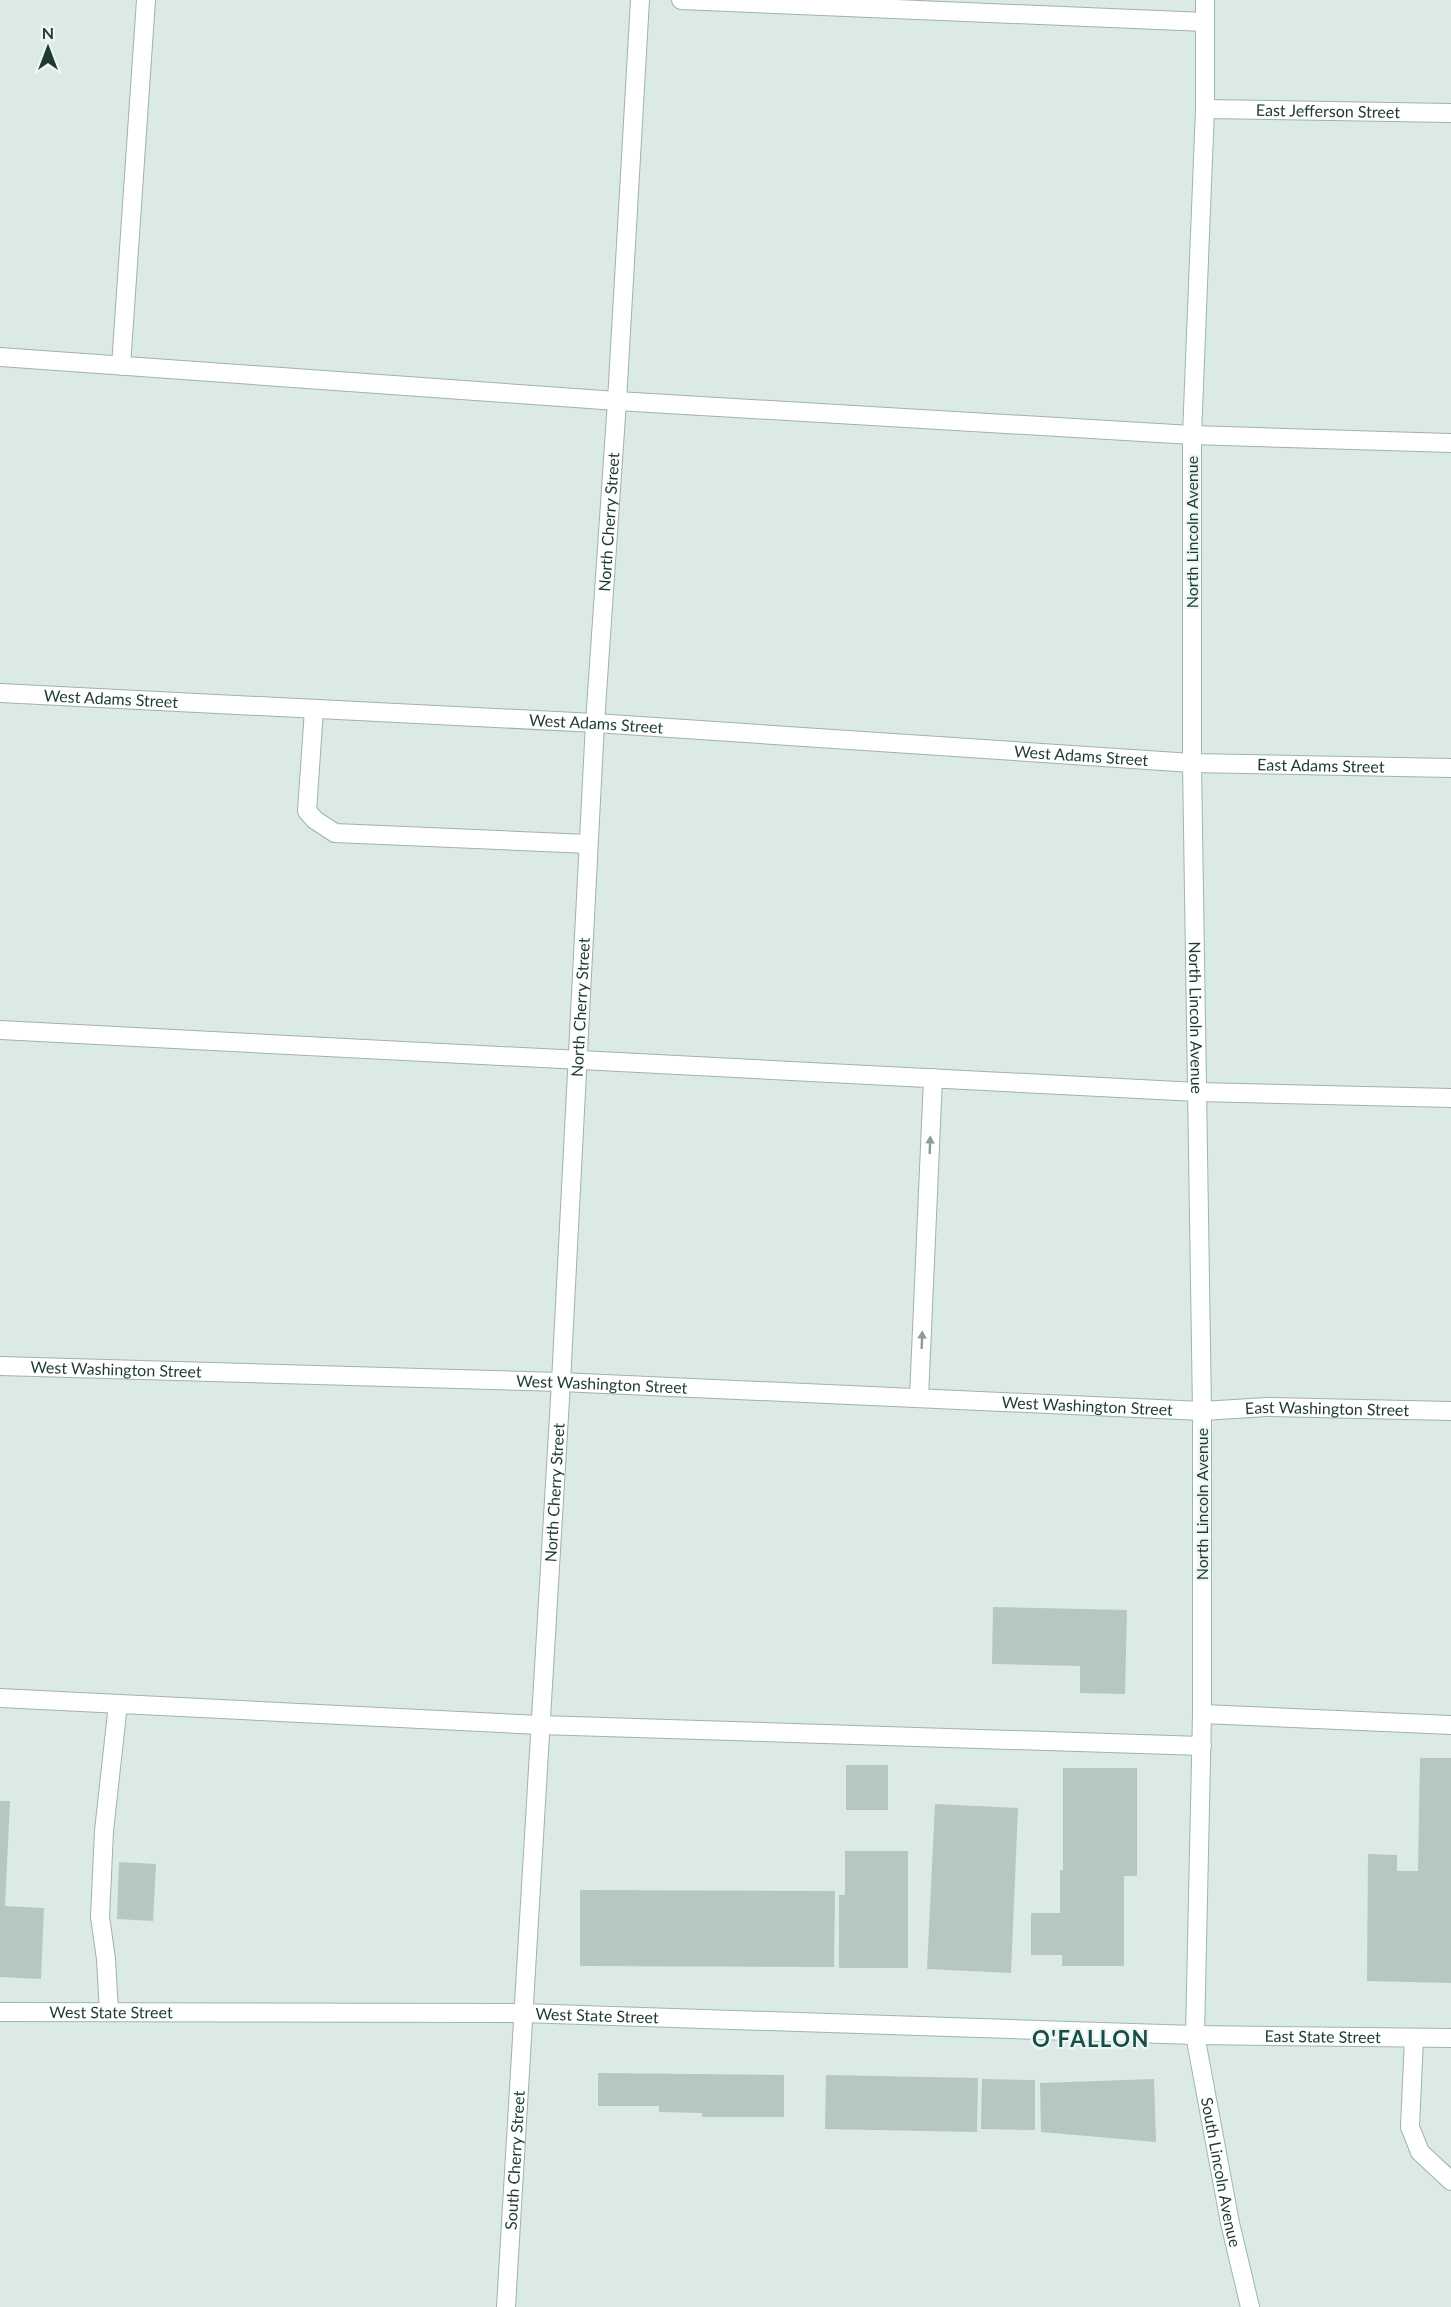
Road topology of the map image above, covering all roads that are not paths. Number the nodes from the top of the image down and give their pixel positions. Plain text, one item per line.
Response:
1 (146, 0) edge
2 (640, 0) edge
3 (681, 0) edge
4 (1205, 0) edge
5 (828, 3) edge
6 (1205, 22) junction
7 (1205, 109) junction
8 (1451, 114) edge
9 (0, 357) edge
10 (121, 366) junction
11 (617, 401) junction
12 (1192, 435) junction
13 (1451, 442) edge
14 (0, 693) edge
15 (314, 710) junction
16 (595, 723) junction
17 (1192, 763) junction
18 (1451, 768) edge
19 (588, 844) junction
20 (0, 1030) edge
21 (577, 1059) junction
22 (933, 1078) junction
23 (1197, 1092) junction
24 (1451, 1098) edge
25 (0, 1366) edge
26 (561, 1382) junction
27 (919, 1398) junction
28 (1202, 1411) junction
29 (1451, 1411) edge
30 (0, 1698) edge
31 (118, 1704) junction
32 (1202, 1714) junction
33 (540, 1725) junction
34 (1451, 1725) edge
35 (1202, 1746) junction
36 (0, 2012) edge
37 (109, 2012) junction
38 (522, 2013) junction
39 (1195, 2035) junction
40 (1414, 2038) junction
41 (1451, 2038) edge
42 (1451, 2181) edge
43 (506, 2307) edge
44 (1250, 2307) edge

1 - 10 street
2 - 11 street, North Cherry Street
3 - 5 street
4 - 6 street, North Lincoln Avenue
5 - 6 street
6 - 7 street, North Lincoln Avenue
7 - 8 street, East Jefferson Street
7 - 12 street, North Lincoln Avenue
9 - 10 street
10 - 11 street
11 - 12 street
11 - 16 street, North Cherry Street
12 - 13 street
12 - 17 street, North Lincoln Avenue
14 - 15 street, West Adams Street
15 - 16 street, West Adams Street
15 - 19 street
16 - 17 street, West Adams Street
16 - 19 street, North Cherry Street
17 - 18 street, East Adams Street
17 - 23 street, North Lincoln Avenue
19 - 21 street, North Cherry Street
20 - 21 street
21 - 22 street
21 - 26 street, North Cherry Street
22 - 23 street
27 -> 22 street
23 - 24 street
23 - 28 street, North Lincoln Avenue
25 - 26 street, West Washington Street
26 - 27 street, West Washington Street
26 - 33 street, North Cherry Street
27 - 28 street, West Washington Street
28 - 29 street, East Washington Street
28 - 32 street, North Lincoln Avenue
30 - 31 street
31 - 33 street
31 - 37 street
32 - 34 street
32 - 35 street, North Lincoln Avenue
33 - 35 street
33 - 38 street, North Cherry Street
35 - 39 street, North Lincoln Avenue
36 - 37 street, West State Street
37 - 38 street, West State Street
38 - 39 street, West State Street
38 - 43 street, South Cherry Street
39 - 40 street, East State Street
39 - 44 street, South Lincoln Avenue
40 - 41 street, East State Street
40 - 42 street

